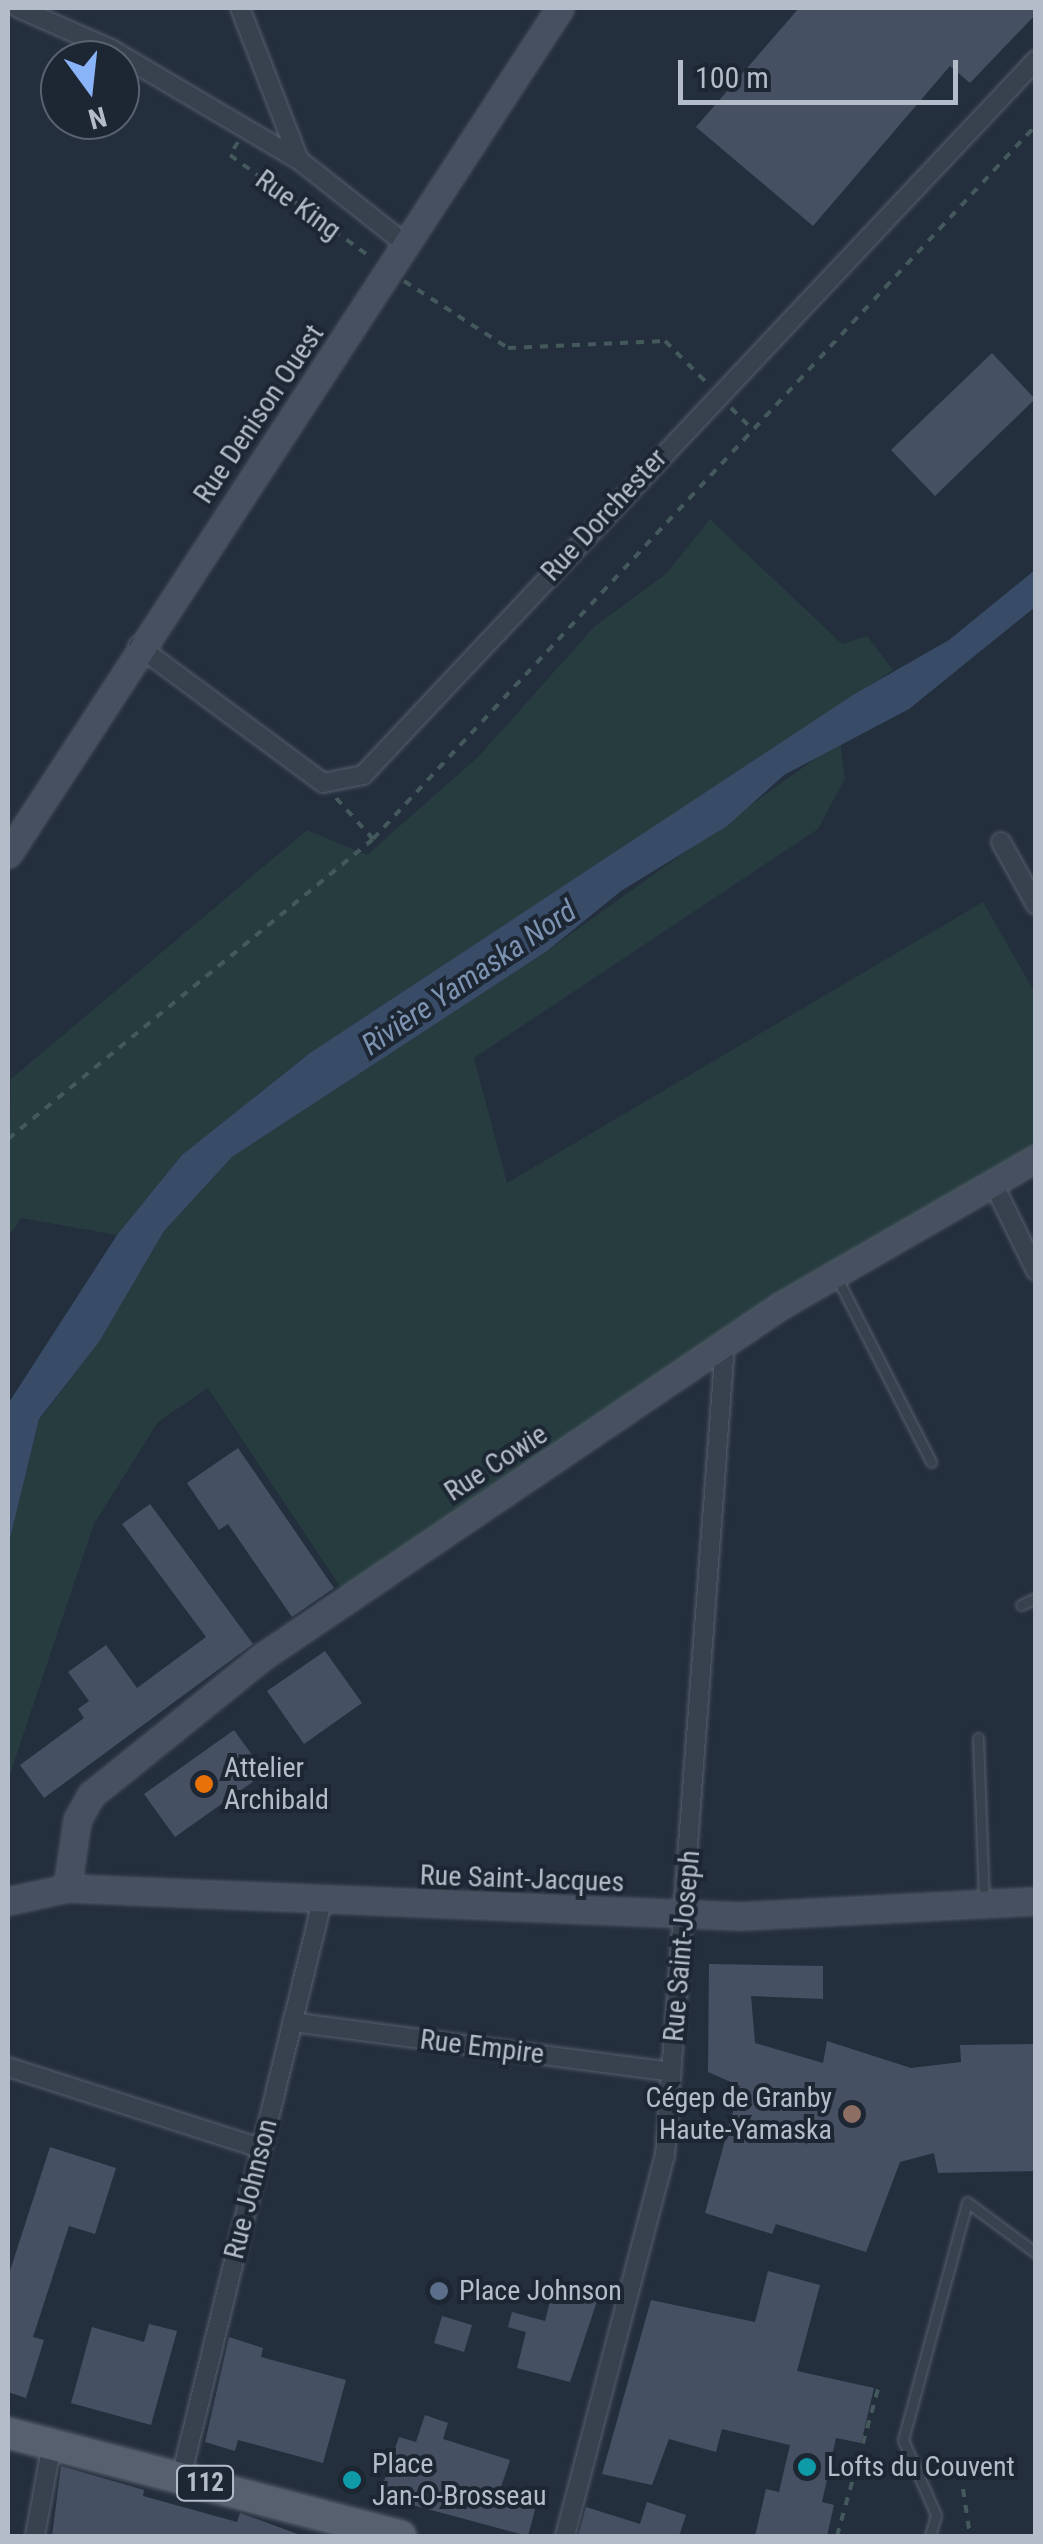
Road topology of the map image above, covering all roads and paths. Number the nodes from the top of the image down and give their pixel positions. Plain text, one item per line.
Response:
1 (18, 8) edge
2 (240, 8) edge
3 (560, 8) edge
4 (1036, 60) edge
5 (1036, 125) edge
6 (246, 128) junction
7 (298, 160) junction
8 (408, 247) junction
9 (391, 272) junction
10 (719, 395) junction
11 (750, 427) junction
12 (138, 646) junction
13 (323, 784) junction
14 (373, 838) junction
15 (1001, 842) dead end
16 (8, 854) edge
17 (1036, 906) edge
18 (8, 1139) edge
19 (1036, 1158) edge
20 (992, 1181) junction
21 (1036, 1271) edge
22 (835, 1274) junction
23 (725, 1344) junction
24 (930, 1462) dead end
25 (1036, 1598) edge
26 (1021, 1604) dead end
27 (978, 1738) dead end
28 (67, 1888) junction
29 (8, 1901) edge
30 (1036, 1901) edge
31 (322, 1902) junction
32 (984, 1904) junction
33 (685, 1914) junction
34 (292, 2022) junction
35 (8, 2067) edge
36 (672, 2072) junction
37 (261, 2148) junction
38 (1036, 2253) edge
39 (879, 2386) dead end
40 (8, 2433) edge
41 (52, 2443) junction
42 (181, 2477) junction
43 (962, 2489) dead end
44 (35, 2536) edge
45 (401, 2536) edge
46 (565, 2536) edge
47 (837, 2536) edge
48 (930, 2536) edge
49 (970, 2536) edge

1 - 6 street, Rue King
2 - 7 street
3 - 8 street, Rue Denison Ouest
4 - 10 street, Rue Dorchester
5 - 11 path
6 - 7 street, Rue King
6 - 9 path, Rue King
7 - 8 street, Rue King
8 - 9 street, Rue Denison Ouest
9 - 10 path
9 - 12 street, Rue Denison Ouest
10 - 11 path
10 - 13 street, Rue Dorchester
11 - 14 path
12 - 13 street
12 - 16 street, Rue Denison Ouest
13 - 14 path
14 - 18 path
15 - 17 street
19 - 20 street, Rue Cowie
20 - 21 street
20 - 22 street, Rue Cowie
22 - 23 street, Rue Cowie
22 - 24 lane
23 - 28 street, Rue Cowie
23 - 33 street, Rue Saint-Joseph
25 - 26 lane
27 - 32 lane
28 - 29 street, Rue Saint-Jacques
28 - 31 street, Rue Saint-Jacques
30 - 32 street, Rue Saint-Jacques
31 - 33 street, Rue Saint-Jacques
31 - 34 street, Rue Johnson
32 - 33 street, Rue Saint-Jacques
33 - 36 street, Rue Saint-Joseph
34 - 36 street, Rue Empire
34 - 37 street, Rue Johnson
35 - 37 street
36 - 46 street, Rue Saint-Joseph
37 - 42 street, Rue Johnson
38 - 48 lane
39 - 47 path
40 - 41 main road, 112
41 - 42 main road, 112
41 - 44 street
42 - 45 main road, 112
43 - 49 path

